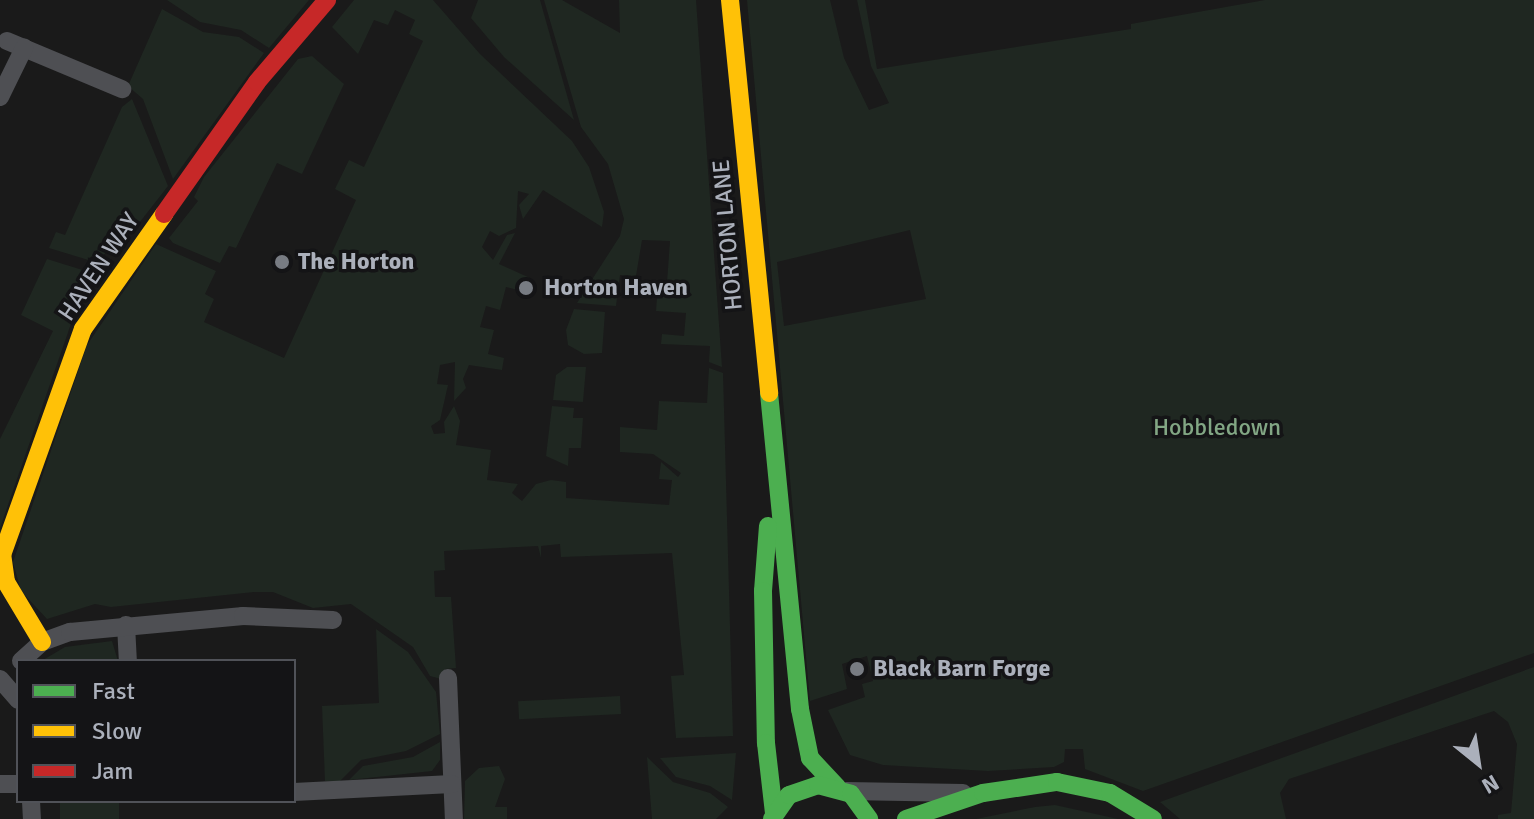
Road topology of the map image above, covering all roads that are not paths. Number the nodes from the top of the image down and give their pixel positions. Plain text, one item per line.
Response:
1 (327, 0) edge
2 (730, 0) edge
3 (122, 89) dead end
4 (0, 97) edge
5 (773, 466) junction
6 (333, 620) dead end
7 (126, 625) junction
8 (42, 642) junction
9 (22, 659) edge
10 (128, 659) edge
11 (16, 665) edge
12 (448, 678) dead end
13 (1, 680) edge
14 (16, 698) edge
15 (452, 784) junction
16 (842, 789) junction
17 (296, 792) edge
18 (983, 793) junction
19 (773, 816) edge
20 (454, 819) edge
21 (869, 819) edge
22 (906, 819) edge
23 (1153, 819) edge

1 - 8 street, HAVEN WAY
2 - 5 street, HORTON LANE
3 - 4 street
5 - 16 street, HORTON LANE
5 - 19 street, HORTON LANE
6 - 7 street
7 - 8 street
7 - 10 street
8 - 9 street
11 - 13 street
12 - 15 street
13 - 14 street
15 - 17 street
15 - 20 street
16 - 18 street
16 - 19 street
16 - 21 street, HORTON LANE
18 - 22 street
18 - 23 street

